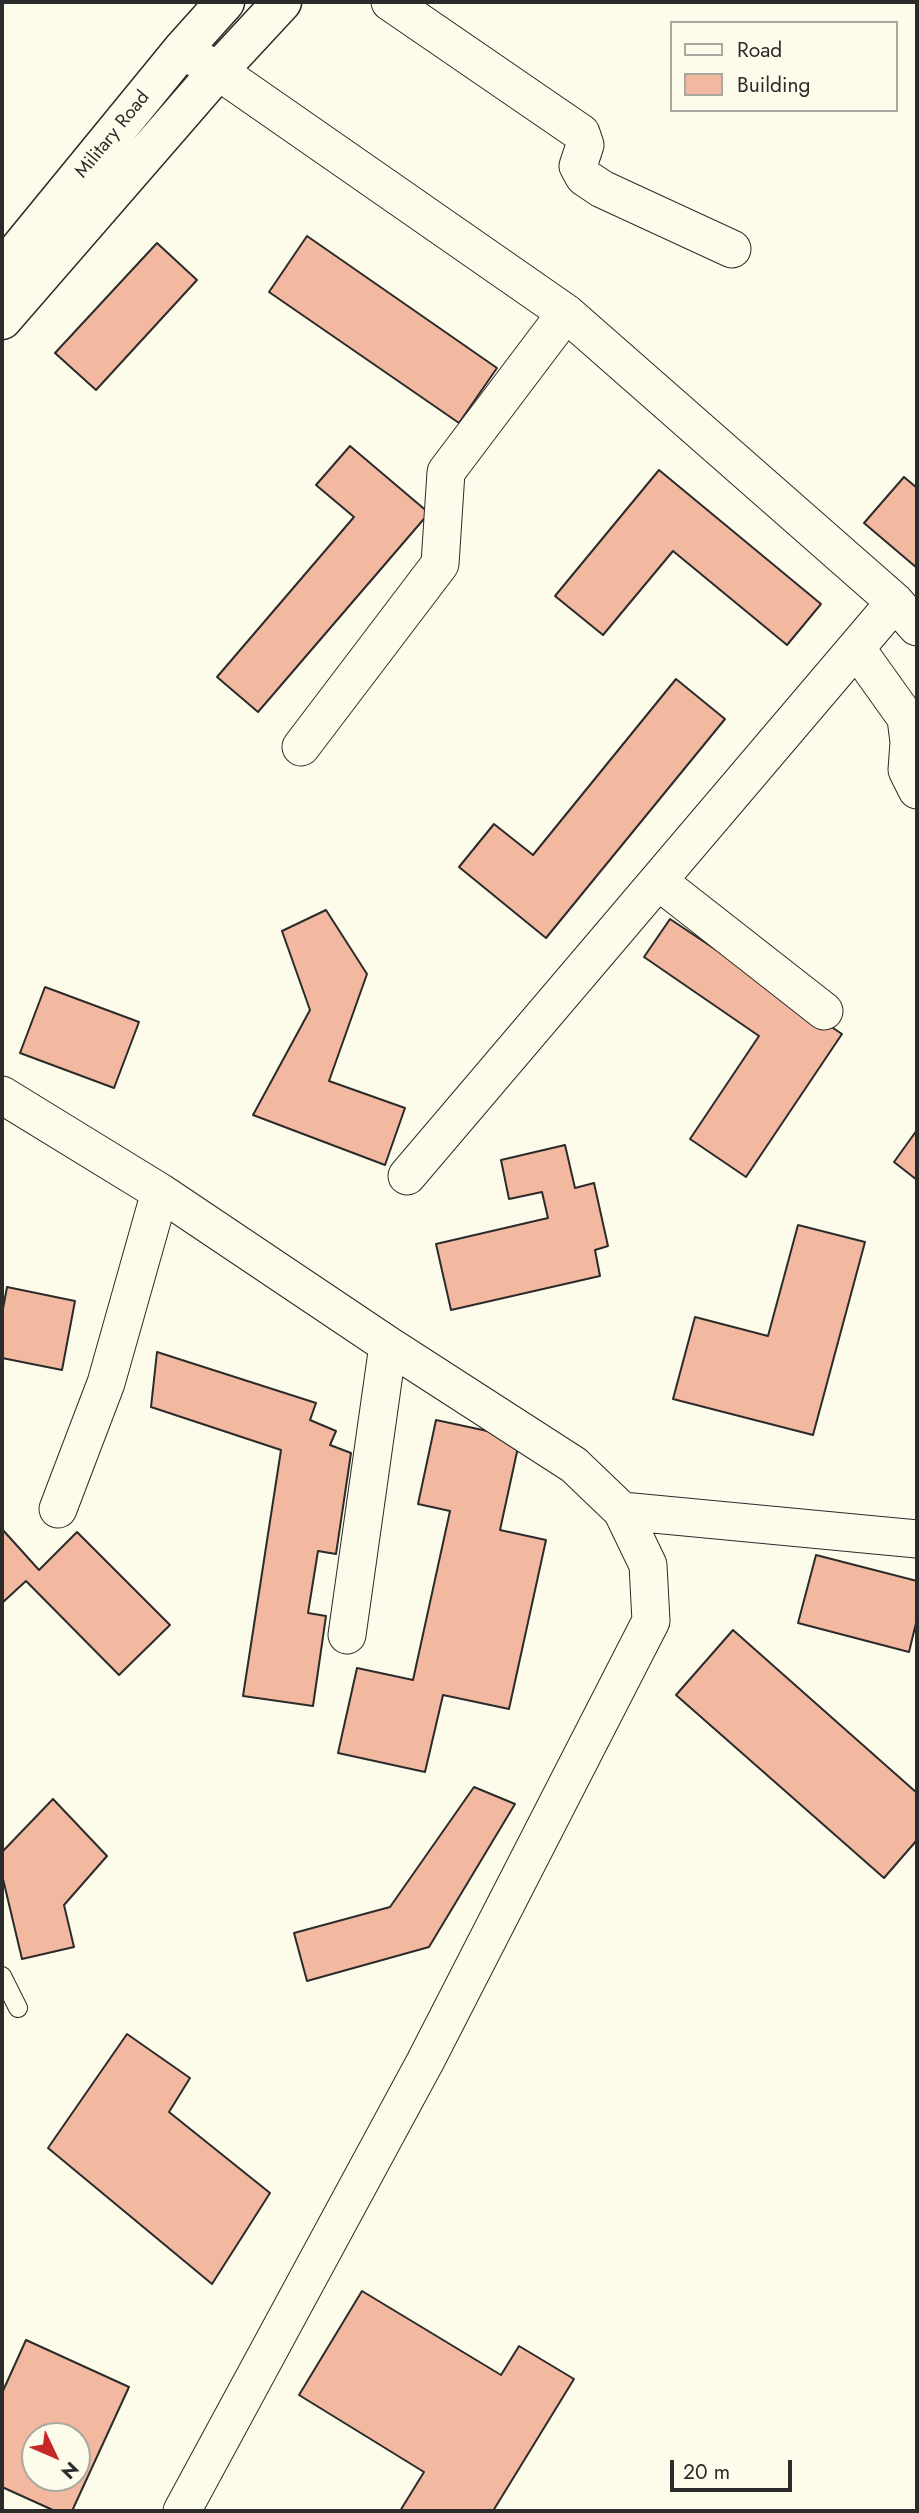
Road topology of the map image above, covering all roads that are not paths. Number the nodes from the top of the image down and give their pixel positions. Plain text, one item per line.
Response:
1 (225, 2) edge
2 (282, 2) edge
3 (390, 2) edge
4 (182, 50) junction
5 (218, 71) junction
6 (90, 190) junction
7 (732, 249) dead end
8 (2, 270) edge
9 (566, 313) junction
10 (2, 320) edge
11 (906, 614) edge
12 (856, 648) junction
13 (301, 747) dead end
14 (917, 790) edge
15 (658, 881) junction
16 (824, 1011) dead end
17 (2, 1095) edge
18 (407, 1176) dead end
19 (160, 1192) junction
20 (387, 1345) junction
21 (58, 1509) dead end
22 (622, 1511) junction
23 (917, 1539) edge
24 (347, 1635) dead end
25 (2, 1976) edge
26 (18, 2008) dead end
27 (182, 2511) edge

1 - 4 street, Military Road
2 - 5 street
3 - 7 street
4 - 5 street
4 - 6 street, Military Road
5 - 6 street
5 - 9 street
6 - 8 street, Military Road
6 - 10 street
9 - 11 street
9 - 13 street
11 - 12 street
12 - 14 street
12 - 15 street
15 - 16 street
15 - 18 street
17 - 19 street
19 - 20 street
19 - 21 street
20 - 22 street
20 - 24 street
22 - 23 street
22 - 27 street
25 - 26 lane

